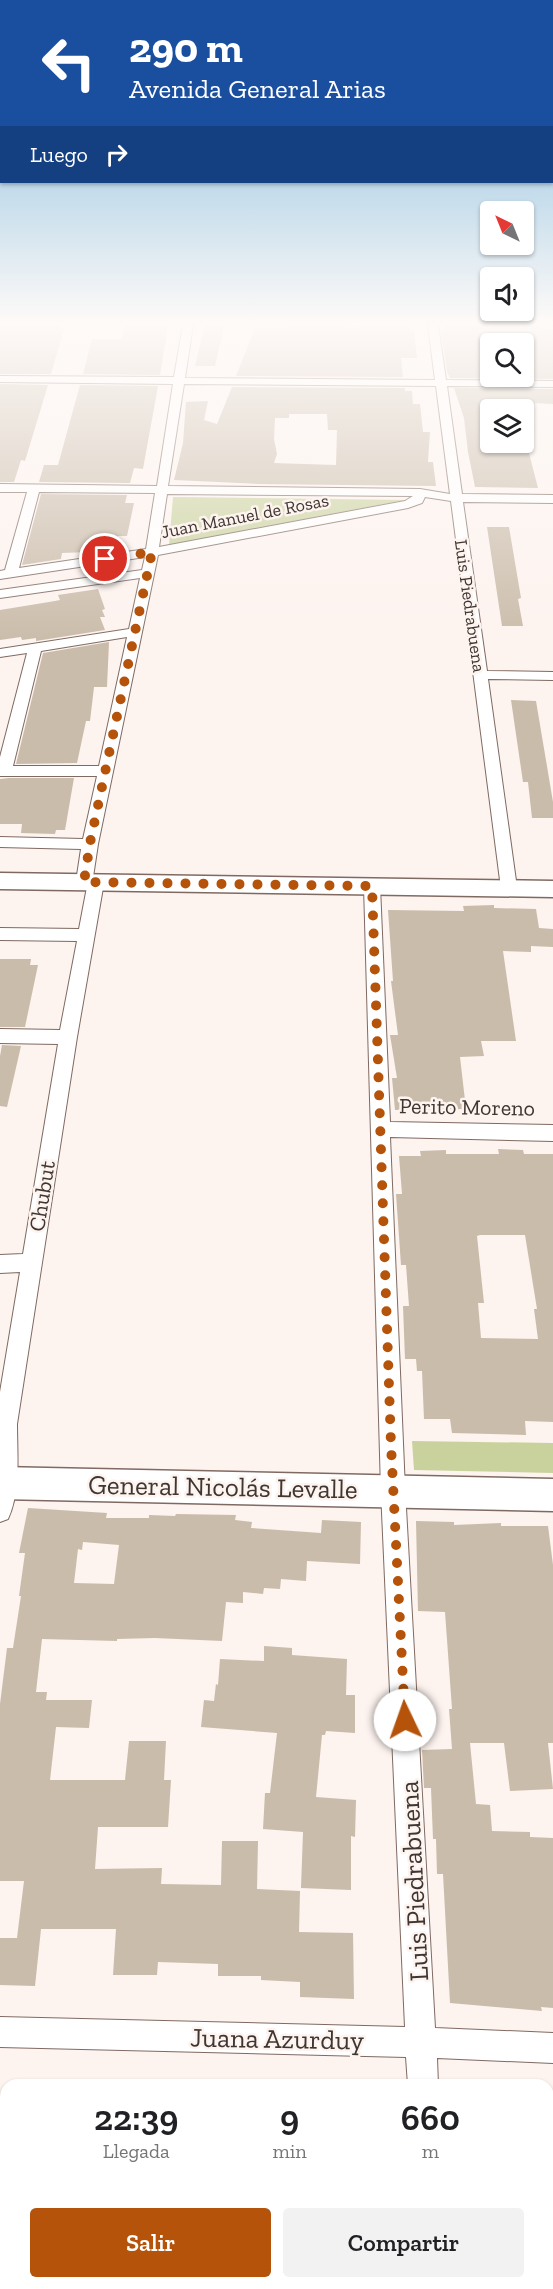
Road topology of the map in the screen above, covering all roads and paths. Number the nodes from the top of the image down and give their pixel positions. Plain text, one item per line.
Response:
1 (171, 432) edge
2 (447, 432) edge
3 (0, 488) edge
4 (34, 489) junction
5 (162, 490) junction
6 (553, 490) edge
7 (420, 493) junction
8 (455, 493) junction
9 (553, 499) edge
10 (152, 552) junction
11 (147, 573) junction
12 (6, 574) edge
13 (0, 594) edge
14 (135, 632) junction
15 (35, 648) junction
16 (0, 653) edge
17 (479, 675) junction
18 (553, 676) edge
19 (2, 771) edge
20 (105, 771) junction
21 (0, 842) edge
22 (90, 843) junction
23 (0, 880) edge
24 (90, 882) junction
25 (372, 886) junction
26 (509, 888) junction
27 (553, 889) edge
28 (0, 934) edge
29 (84, 935) junction
30 (0, 1036) edge
31 (68, 1037) junction
32 (380, 1129) junction
33 (553, 1133) edge
34 (31, 1263) junction
35 (0, 1264) edge
36 (393, 1490) junction
37 (1, 1492) edge
38 (553, 1495) edge
39 (0, 2032) edge
40 (422, 2042) junction
41 (553, 2049) edge
42 (423, 2079) edge

1 - 5 street, Chubut
2 - 8 street, Luis Piedrabuena
3 - 4 street
4 - 5 street
4 - 12 street
5 - 7 street
5 - 10 street, Chubut
6 - 8 street
7 - 8 street
7 - 10 street, Juan Manuel de Rosas
8 - 9 street
8 - 17 street, Luis Piedrabuena
10 - 11 street, Chubut
10 - 12 street, Juan Manuel de Rosas
11 - 13 street
11 - 14 street, Chubut
14 - 15 street
14 - 20 street, Chubut
15 - 16 street
15 - 19 street
17 - 18 street
17 - 26 street, Luis Piedrabuena
19 - 20 street
20 - 22 street, Chubut
21 - 22 street
22 - 24 street, Chubut
23 - 24 main road
24 - 25 main road
24 - 29 street, Chubut
25 - 26 main road
25 - 32 street, Luis Piedrabuena
26 - 27 main road
28 - 29 street
29 - 31 street, Chubut
30 - 31 street
31 - 34 street, Chubut
32 - 33 street, Perito Moreno
32 - 36 street, Luis Piedrabuena
34 - 35 street
34 - 37 street, Chubut
36 - 37 main road, General Nicolás Levalle
36 - 38 main road, General Nicolás Levalle
36 - 40 street, Luis Piedrabuena
39 - 40 street, Juana Azurduy
40 - 41 street, Juana Azurduy
40 - 42 street, Luis Piedrabuena

